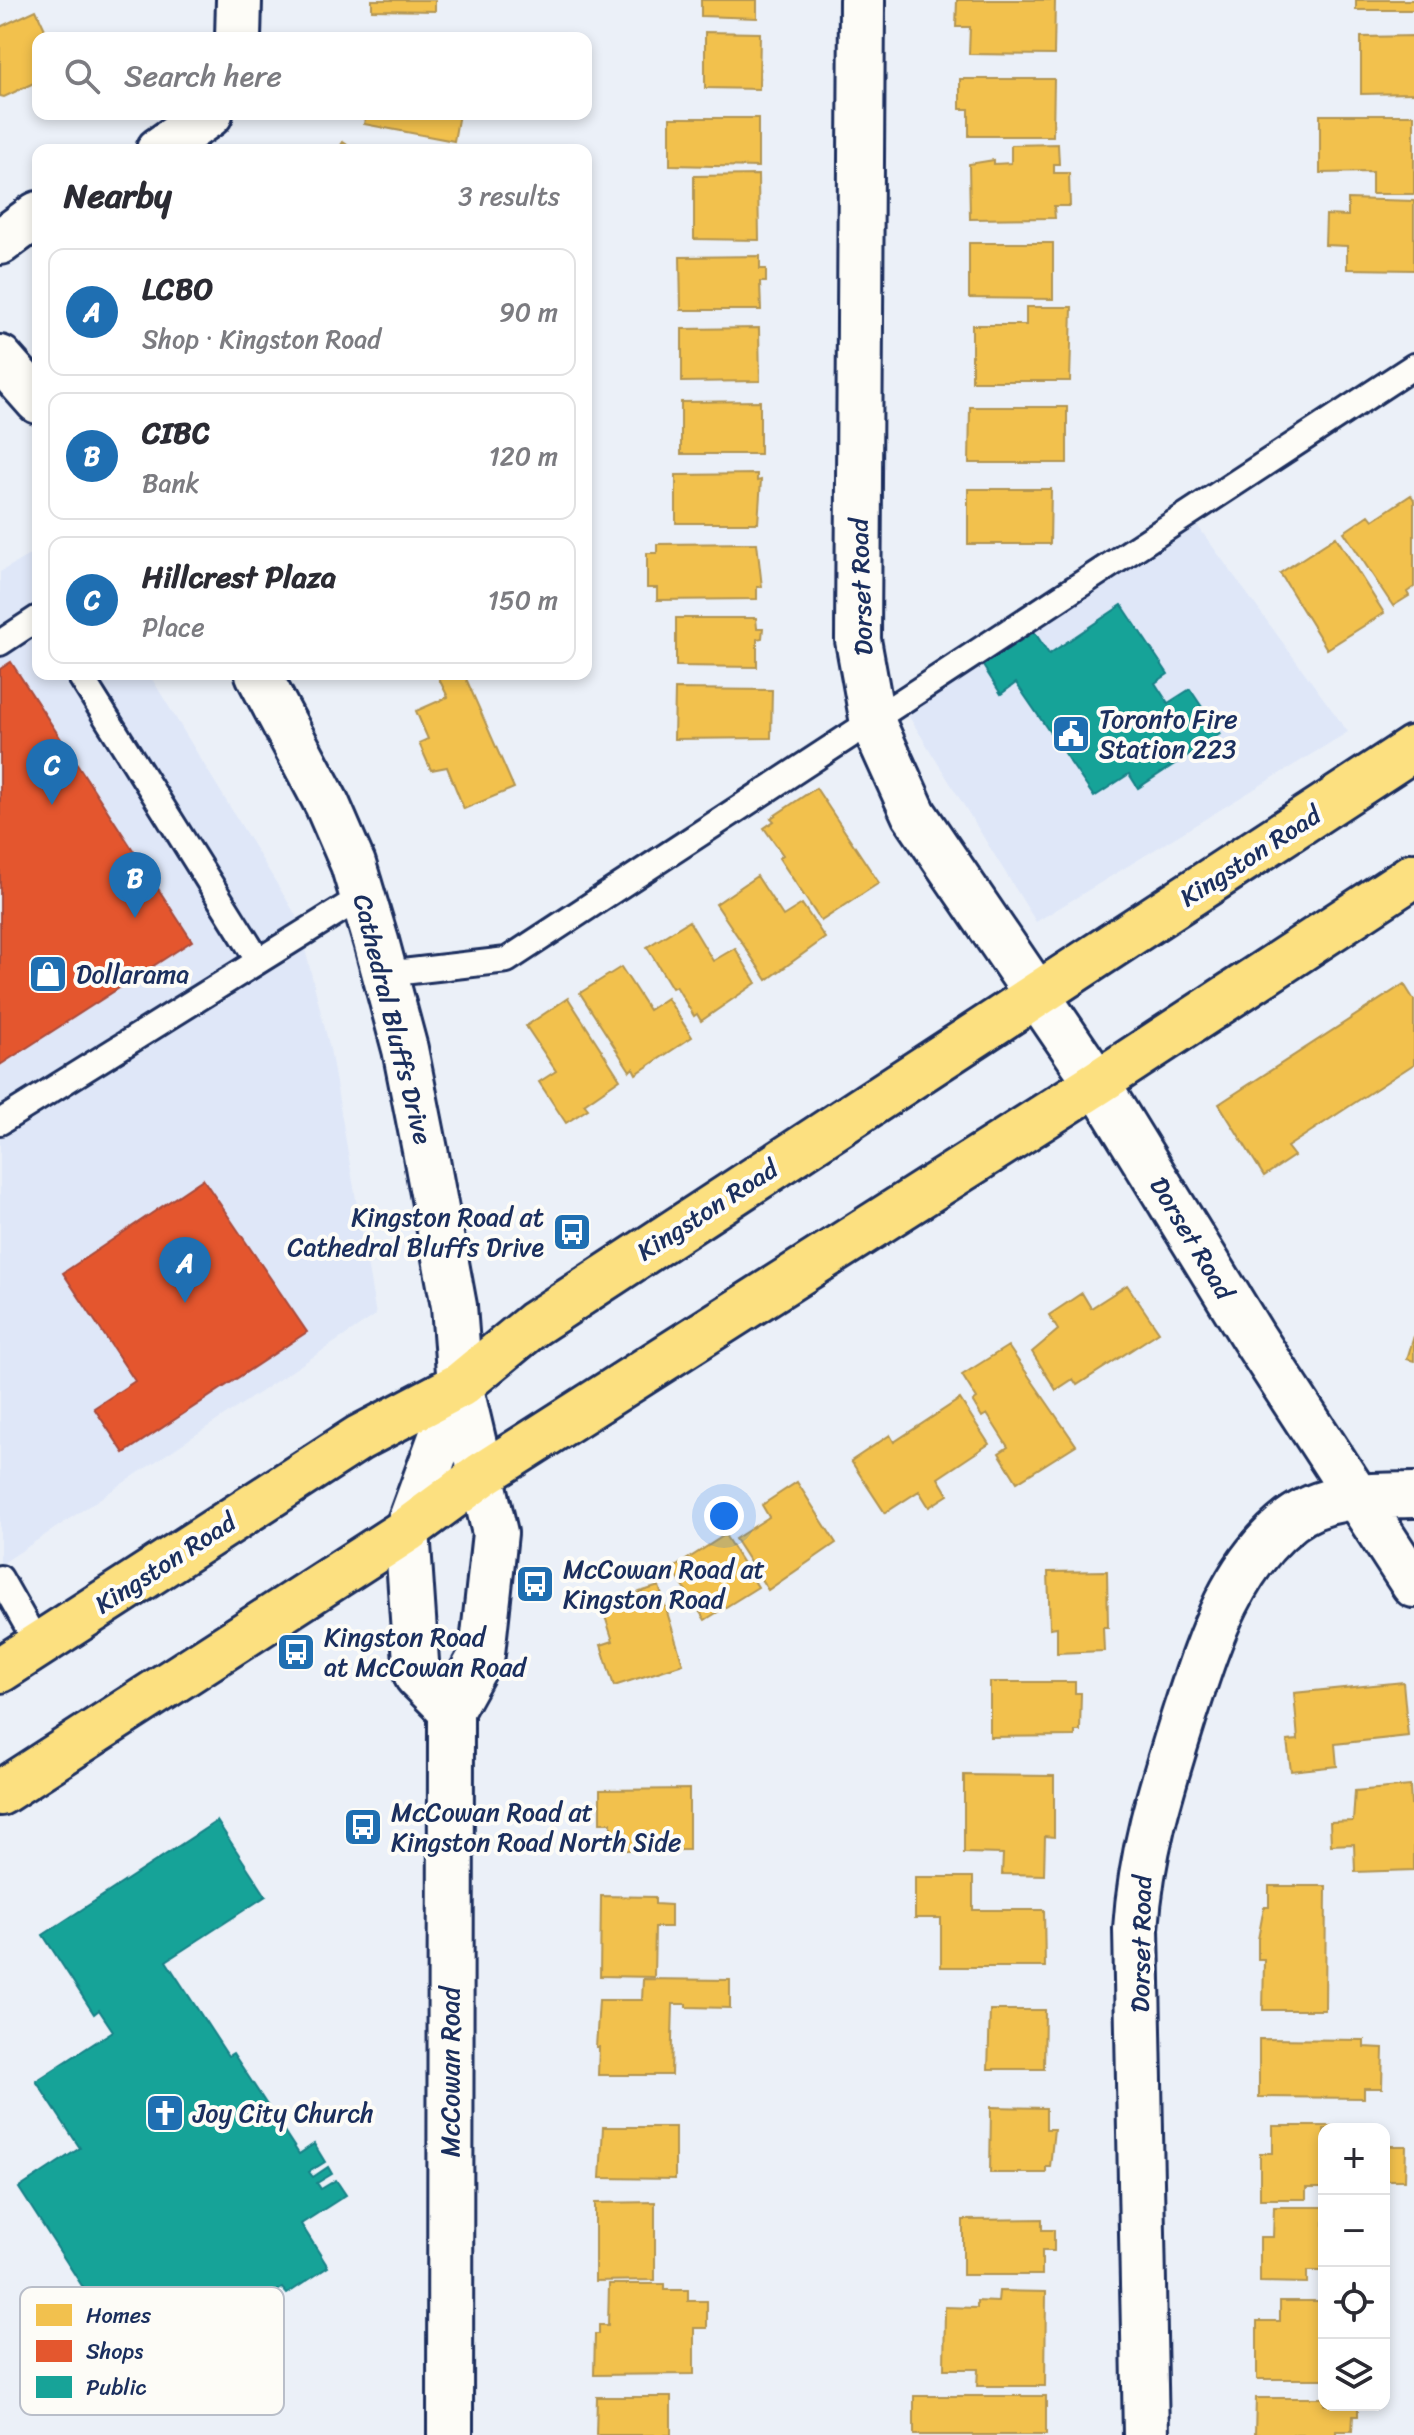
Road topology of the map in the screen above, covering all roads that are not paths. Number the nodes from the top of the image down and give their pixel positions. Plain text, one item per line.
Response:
1 (239, 0) edge
2 (862, 0) edge
3 (238, 32) edge
4 (202, 120) edge
5 (168, 144) edge
6 (32, 218) edge
7 (0, 242) edge
8 (0, 358) edge
9 (1414, 366) edge
10 (32, 394) edge
11 (32, 622) edge
12 (0, 643) edge
13 (83, 680) edge
14 (261, 680) edge
15 (873, 723) junction
16 (1414, 748) edge
17 (1414, 875) edge
18 (363, 896) junction
19 (258, 960) junction
20 (385, 974) junction
21 (1035, 996) junction
22 (1097, 1083) junction
23 (0, 1122) edge
24 (460, 1385) junction
25 (483, 1474) junction
26 (1414, 1495) edge
27 (1358, 1496) junction
28 (407, 1530) junction
29 (0, 1578) edge
30 (1414, 1585) edge
31 (38, 1645) junction
32 (0, 1670) edge
33 (451, 1710) junction
34 (0, 1793) edge
35 (450, 2435) edge
36 (1146, 2435) edge

1 - 3 street
2 - 15 street, Dorset Road
4 - 5 street
6 - 7 street
8 - 10 street
9 - 15 lane
11 - 12 lane
13 - 19 lane
14 - 18 street, Cathedral Bluffs Drive
15 - 20 lane
15 - 21 street, Dorset Road
16 - 21 main road, Kingston Road
17 - 22 main road
18 - 19 lane
18 - 20 street, Cathedral Bluffs Drive
19 - 23 lane
20 - 24 street, Cathedral Bluffs Drive
21 - 22 street, Dorset Road
21 - 24 main road, Kingston Road
22 - 25 main road
22 - 27 street, Dorset Road
24 - 25 street, McCowan Road
24 - 28 street
24 - 31 main road, Kingston Road
25 - 28 main road
25 - 33 street, McCowan Road
26 - 27 street
27 - 30 street
27 - 36 street, Dorset Road
28 - 33 street
28 - 34 main road
29 - 31 lane
31 - 32 main road, Kingston Road
33 - 35 street, McCowan Road

